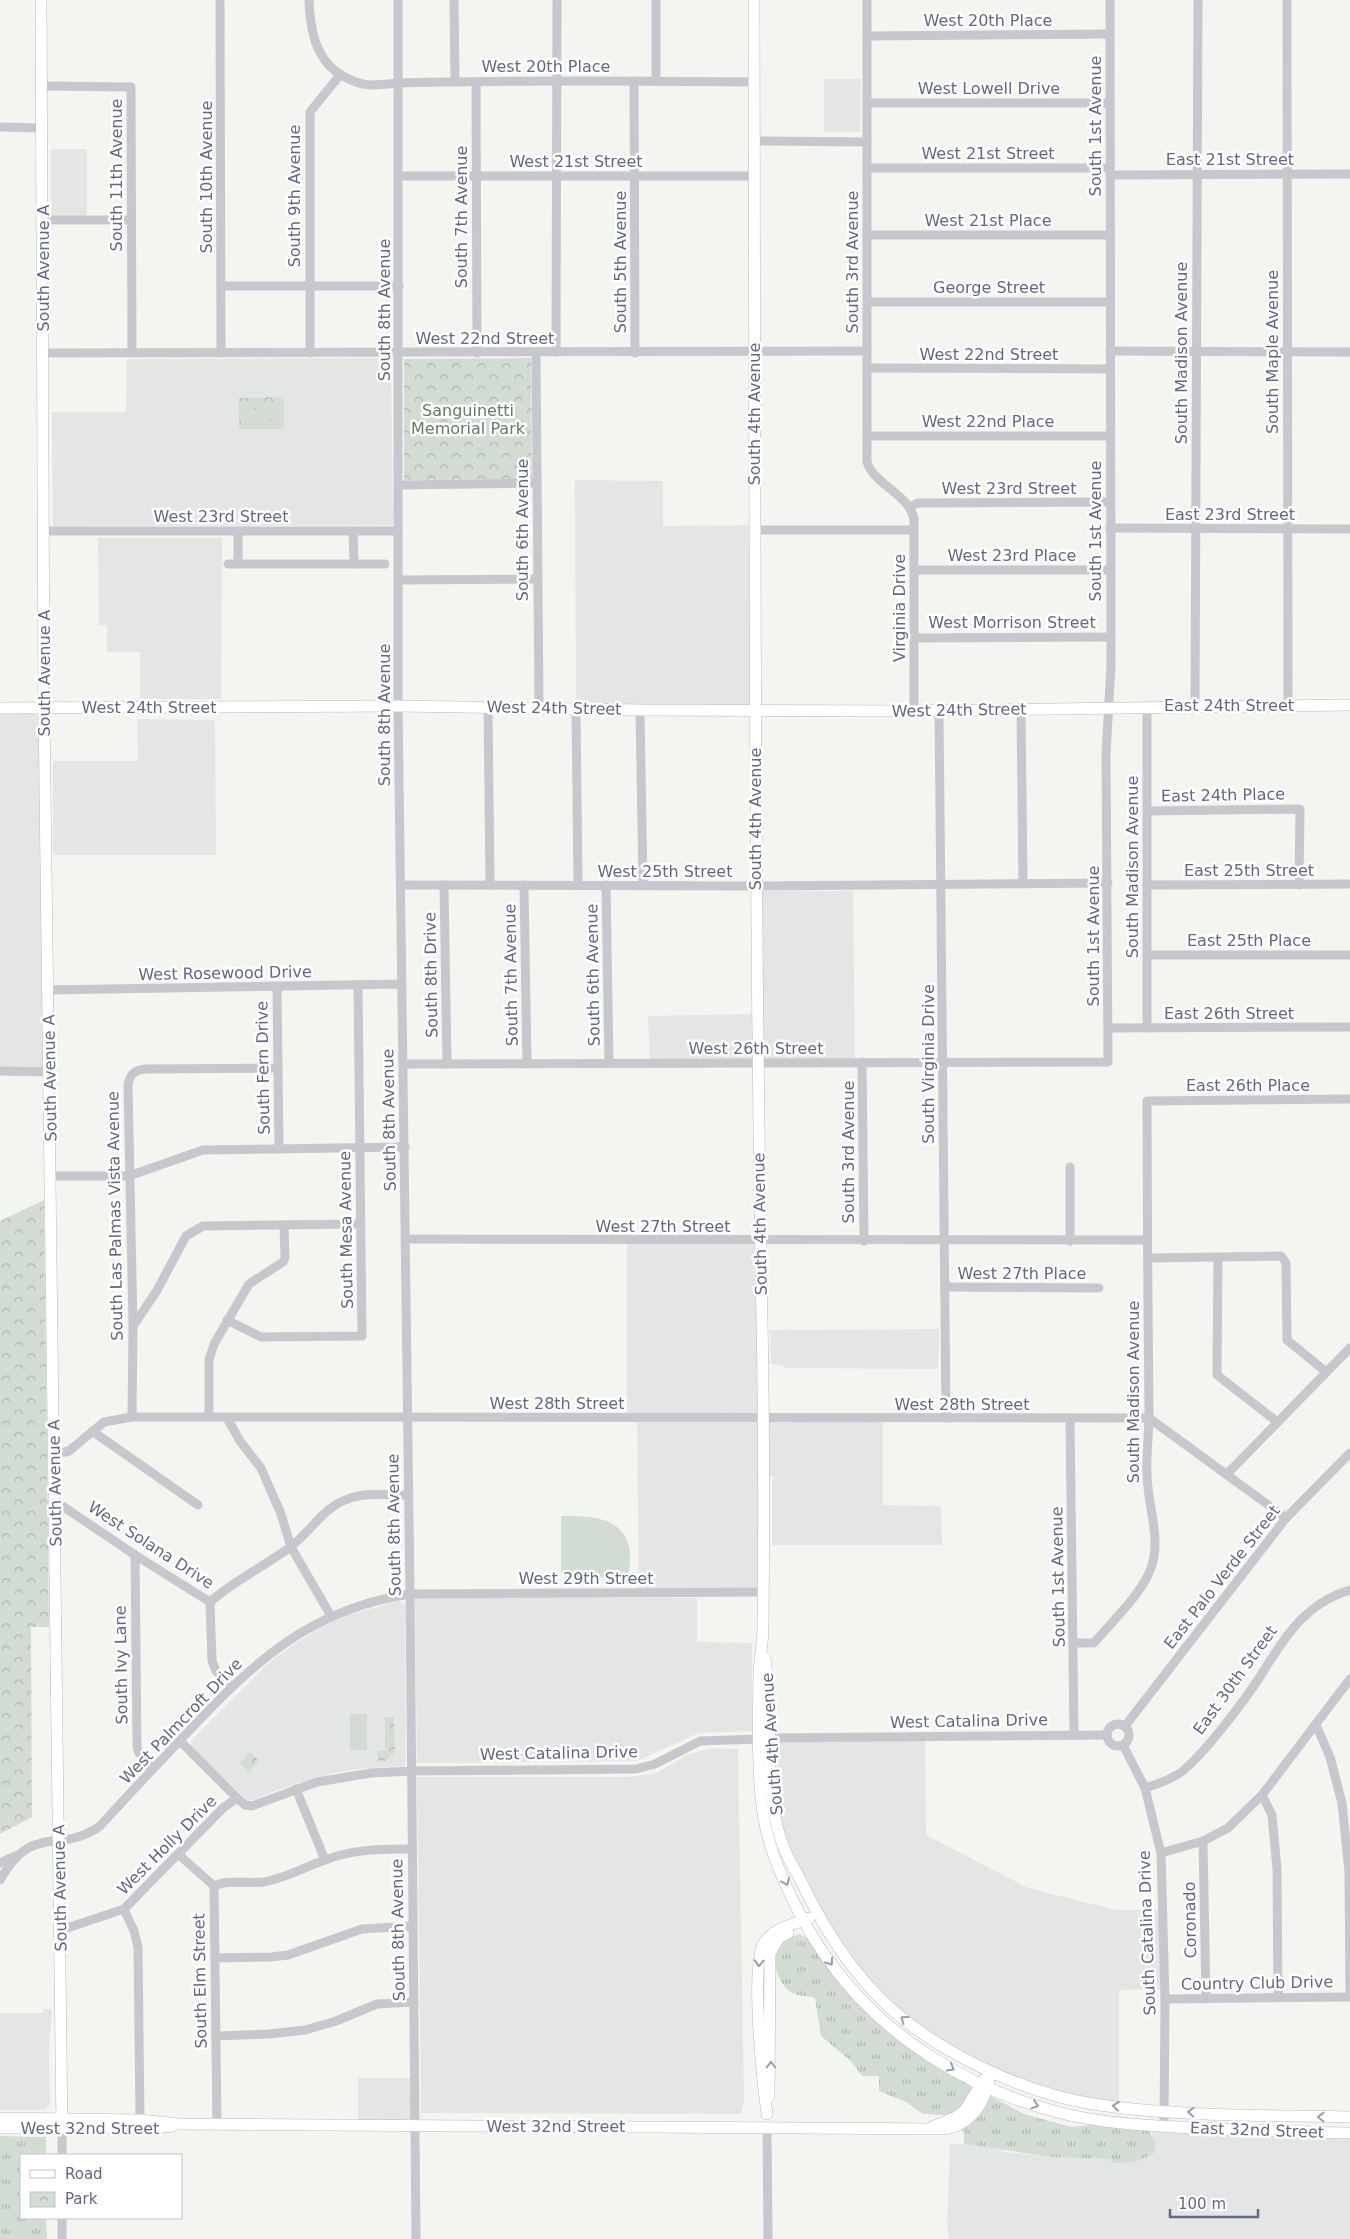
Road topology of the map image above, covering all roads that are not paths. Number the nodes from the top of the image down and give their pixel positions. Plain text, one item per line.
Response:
1 (41, 0) edge
2 (220, 0) edge
3 (308, 0) edge
4 (398, 0) edge
5 (454, 0) edge
6 (557, 0) edge
7 (656, 0) edge
8 (754, 0) edge
9 (868, 0) edge
10 (1110, 0) edge
11 (1198, 0) edge
12 (1287, 0) edge
13 (1110, 34) junction
14 (867, 36) junction
15 (340, 75) junction
16 (556, 81) junction
17 (634, 81) junction
18 (656, 81) junction
19 (455, 82) junction
20 (476, 82) junction
21 (754, 82) junction
22 (398, 83) junction
23 (42, 86) junction
24 (867, 103) junction
25 (1110, 103) junction
26 (0, 127) edge
27 (42, 128) junction
28 (754, 141) junction
29 (867, 142) junction
30 (867, 168) junction
31 (1110, 171) junction
32 (1196, 174) junction
33 (1287, 174) junction
34 (1350, 174) edge
35 (398, 176) junction
36 (476, 176) junction
37 (556, 176) junction
38 (634, 176) junction
39 (753, 176) junction
40 (43, 220) junction
41 (132, 220) junction
42 (867, 235) junction
43 (1109, 235) junction
44 (221, 286) junction
45 (309, 286) junction
46 (399, 286) junction
47 (868, 302) junction
48 (1110, 302) junction
49 (867, 351) junction
50 (1110, 351) junction
51 (132, 352) junction
52 (556, 352) junction
53 (754, 352) junction
54 (1196, 352) junction
55 (1288, 352) junction
56 (1350, 352) edge
57 (44, 353) junction
58 (221, 353) junction
59 (310, 353) junction
60 (478, 353) junction
61 (536, 353) junction
62 (635, 353) junction
63 (399, 354) junction
64 (867, 368) junction
65 (1110, 369) junction
66 (867, 436) junction
67 (1110, 436) junction
68 (537, 483) junction
69 (399, 484) junction
70 (1110, 502) junction
71 (909, 507) junction
72 (1110, 528) junction
73 (1196, 528) junction
74 (1287, 529) junction
75 (1350, 529) edge
76 (755, 530) junction
77 (914, 530) junction
78 (44, 531) junction
79 (238, 531) junction
80 (353, 531) junction
81 (398, 531) junction
82 (228, 564) dead end
83 (238, 564) junction
84 (354, 564) junction
85 (386, 564) dead end
86 (914, 570) junction
87 (1110, 570) junction
88 (536, 579) junction
89 (398, 580) junction
90 (1111, 637) junction
91 (914, 638) junction
92 (1288, 705) junction
93 (1350, 705) edge
94 (398, 706) junction
95 (488, 706) junction
96 (1108, 706) junction
97 (1147, 706) junction
98 (1195, 706) junction
99 (0, 708) edge
100 (44, 708) junction
101 (538, 708) junction
102 (576, 709) junction
103 (1021, 709) junction
104 (640, 710) junction
105 (755, 710) junction
106 (914, 710) junction
107 (939, 710) junction
108 (1148, 811) junction
109 (1108, 883) junction
110 (1022, 884) junction
111 (1350, 884) edge
112 (401, 885) junction
113 (444, 885) junction
114 (490, 885) junction
115 (524, 885) junction
116 (578, 885) junction
117 (606, 885) junction
118 (643, 885) junction
119 (942, 885) junction
120 (1147, 885) junction
121 (1299, 885) junction
122 (756, 886) junction
123 (1147, 955) junction
124 (1350, 955) edge
125 (402, 984) junction
126 (358, 985) junction
127 (277, 987) junction
128 (48, 990) junction
129 (1350, 1027) edge
130 (1109, 1028) junction
131 (1147, 1028) junction
132 (862, 1062) junction
133 (1108, 1062) joint
134 (609, 1063) junction
135 (758, 1063) junction
136 (944, 1063) junction
137 (403, 1064) junction
138 (447, 1064) junction
139 (527, 1064) junction
140 (278, 1068) junction
141 (0, 1071) edge
142 (50, 1072) junction
143 (1350, 1099) edge
144 (1147, 1101) joint
145 (405, 1147) junction
146 (360, 1148) junction
147 (279, 1149) junction
148 (1070, 1167) dead end
149 (51, 1176) junction
150 (129, 1176) junction
151 (361, 1224) junction
152 (284, 1225) junction
153 (406, 1239) junction
154 (759, 1240) junction
155 (944, 1240) junction
156 (1147, 1240) junction
157 (864, 1241) junction
158 (1070, 1241) junction
159 (1148, 1258) junction
160 (1218, 1258) junction
161 (945, 1287) junction
162 (1099, 1288) dead end
163 (227, 1320) junction
164 (133, 1326) junction
165 (1350, 1348) edge
166 (1325, 1371) junction
167 (408, 1416) junction
168 (132, 1417) junction
169 (209, 1418) junction
170 (227, 1418) junction
171 (763, 1418) junction
172 (946, 1418) junction
173 (1149, 1418) junction
174 (1070, 1419) junction
175 (1276, 1422) junction
176 (92, 1431) junction
177 (1350, 1453) edge
178 (55, 1454) junction
179 (1228, 1473) junction
180 (409, 1495) junction
181 (55, 1501) junction
182 (198, 1505) dead end
183 (1286, 1518) junction
184 (291, 1547) junction
185 (135, 1555) junction
186 (1350, 1590) edge
187 (763, 1592) junction
188 (410, 1594) junction
189 (210, 1602) junction
190 (331, 1616) junction
191 (1074, 1643) junction
192 (1350, 1679) edge
193 (231, 1687) junction
194 (1125, 1726) junction
195 (1316, 1726) junction
196 (1074, 1735) junction
197 (1107, 1735) junction
198 (765, 1738) junction
199 (180, 1741) junction
200 (1123, 1745) junction
201 (153, 1769) junction
202 (412, 1771) junction
203 (1145, 1788) junction
204 (296, 1789) junction
205 (1262, 1794) junction
206 (237, 1798) junction
207 (59, 1840) junction
208 (1203, 1841) junction
209 (412, 1848) junction
210 (1161, 1853) junction
211 (178, 1854) junction
212 (18, 1855) junction
213 (324, 1860) junction
214 (0, 1863) edge
215 (0, 1870) edge
216 (0, 1880) edge
217 (214, 1886) junction
218 (124, 1909) junction
219 (817, 1914) junction
220 (803, 1921) junction
221 (413, 1926) junction
222 (60, 1930) junction
223 (215, 1958) junction
224 (1278, 1997) junction
225 (1350, 1997) edge
226 (1165, 1999) junction
227 (1206, 1999) junction
228 (414, 2002) junction
229 (216, 2036) junction
230 (990, 2072) junction
231 (984, 2086) junction
232 (1165, 2111) junction
233 (1292, 2116) junction
234 (1350, 2117) edge
235 (0, 2118) edge
236 (140, 2120) junction
237 (62, 2124) junction
238 (179, 2124) junction
239 (217, 2124) junction
240 (415, 2126) junction
241 (767, 2126) junction
242 (1164, 2126) junction
243 (0, 2128) edge
244 (1295, 2132) junction
245 (1350, 2133) edge
246 (62, 2154) edge
247 (62, 2219) edge
248 (62, 2239) edge
249 (416, 2239) edge
250 (768, 2239) edge

1 - 23 main road, South Avenue A
2 - 44 street, South 10th Avenue
3 - 15 street
4 - 22 street, South 8th Avenue
5 - 19 street
6 - 16 street
7 - 18 street
8 - 21 main road, South 4th Avenue
9 - 14 street, South 3rd Avenue
10 - 13 street, South 1st Avenue
11 - 32 street, South Madison Avenue
12 - 33 street, South Maple Avenue
13 - 14 street, West 20th Place
13 - 25 street, South 1st Avenue
14 - 24 street, South 3rd Avenue
15 - 22 street, West 20th Place
15 - 45 street, South 9th Avenue
16 - 17 street, West 20th Place
16 - 20 street, West 20th Place
16 - 37 street
17 - 18 street, West 20th Place
17 - 38 street, South 5th Avenue
18 - 21 street, West 20th Place
19 - 20 street, West 20th Place
19 - 22 street, West 20th Place
20 - 36 street, South 7th Avenue
21 - 28 main road, South 4th Avenue
22 - 35 street, South 8th Avenue
23 - 27 main road, South Avenue A
23 - 41 street, South 11th Avenue
24 - 25 street, West Lowell Drive
24 - 29 street, South 3rd Avenue
25 - 31 street, South 1st Avenue
26 - 27 street
27 - 40 main road, South Avenue A
28 - 29 street
28 - 39 main road, South 4th Avenue
29 - 30 street, South 3rd Avenue
30 - 31 street, West 21st Street
30 - 42 street, South 3rd Avenue
31 - 32 street, East 21st Street
31 - 43 street, South 1st Avenue
32 - 33 street, East 21st Street
32 - 54 street, South Madison Avenue
33 - 34 street, East 21st Street
33 - 55 street, South Maple Avenue
35 - 36 street, West 21st Street
35 - 46 street, South 8th Avenue
36 - 37 street, West 21st Street
36 - 60 street, South 7th Avenue
37 - 38 street, West 21st Street
37 - 52 street
38 - 39 street, West 21st Street
38 - 62 street, South 5th Avenue
39 - 53 main road, South 4th Avenue
40 - 41 street
40 - 57 main road, South Avenue A
41 - 51 street, South 11th Avenue
42 - 43 street, West 21st Place
42 - 47 street, South 3rd Avenue
43 - 48 street, South 1st Avenue
44 - 45 street
44 - 58 street, South 10th Avenue
45 - 46 street
45 - 59 street, South 9th Avenue
46 - 63 street, South 8th Avenue
47 - 48 street, George Street
47 - 49 street, South 3rd Avenue
48 - 50 street, South 1st Avenue
49 - 53 street, West 22nd Street
49 - 64 street, South 3rd Avenue
50 - 54 street
50 - 65 street, South 1st Avenue
51 - 57 street, West 22nd Street
51 - 58 street, West 22nd Street
52 - 61 street, West 22nd Street
52 - 62 street, West 22nd Street
53 - 62 street, West 22nd Street
53 - 76 main road, South 4th Avenue
54 - 55 street
54 - 73 street, South Madison Avenue
55 - 56 street
55 - 74 street, South Maple Avenue
57 - 78 main road, South Avenue A
58 - 59 street, West 22nd Street
59 - 63 street, West 22nd Street
60 - 61 street, West 22nd Street
60 - 63 street, West 22nd Street
61 - 68 street, South 6th Avenue
63 - 69 street, South 8th Avenue
64 - 65 street, West 22nd Street
64 - 66 street, South 3rd Avenue
65 - 67 street, South 1st Avenue
66 - 67 street, West 22nd Place
66 - 71 street, South 3rd Avenue
67 - 70 street, South 1st Avenue
68 - 69 street
68 - 88 street, South 6th Avenue
69 - 81 street, South 8th Avenue
70 - 71 street, West 23rd Street
70 - 72 street, South 1st Avenue
71 - 77 street, Virginia Drive
72 - 73 street, East 23rd Street
72 - 87 street, South 1st Avenue
73 - 74 street, East 23rd Street
73 - 98 street, South Madison Avenue
74 - 75 street, East 23rd Street
74 - 92 street, South Maple Avenue
76 - 77 street
76 - 105 main road, South 4th Avenue
77 - 86 street, Virginia Drive
78 - 79 street, West 23rd Street
78 - 100 main road, South Avenue A
79 - 80 street, West 23rd Street
79 - 83 street
80 - 81 street, West 23rd Street
80 - 84 street
81 - 89 street, South 8th Avenue
82 - 83 street
83 - 84 street
84 - 85 street
86 - 87 street, West 23rd Place
86 - 91 street, Virginia Drive
87 - 90 street, South 1st Avenue
88 - 89 street
88 - 101 street, South 6th Avenue
89 - 94 street, South 8th Avenue
90 - 91 street, West Morrison Street
90 - 96 street, South 1st Avenue
91 - 106 street, Virginia Drive
92 - 93 main road, East 24th Street
92 - 98 main road, East 24th Street
94 - 95 main road, West 24th Street
94 - 100 main road, West 24th Street
94 - 112 street, South 8th Avenue
95 - 101 main road, West 24th Street
95 - 114 street, South 7th Avenue
96 - 97 main road, East 24th Street
96 - 103 main road, West 24th Street
96 - 109 street, South 1st Avenue
97 - 98 main road, East 24th Street
97 - 108 street, South Madison Avenue
99 - 100 main road, West 24th Street
100 - 128 main road, South Avenue A
101 - 102 main road, West 24th Street
102 - 104 main road, West 24th Street
102 - 116 street, South 6th Avenue
103 - 107 main road, West 24th Street
103 - 110 street
104 - 105 main road, West 24th Street
104 - 118 street
105 - 106 main road, West 24th Street
105 - 122 main road, South 4th Avenue
106 - 107 main road, West 24th Street
107 - 119 street, South Virginia Drive
108 - 120 street, South Madison Avenue
108 - 121 street, East 24th Place
109 - 110 street, West 25th Street
109 - 130 street, South 1st Avenue
110 - 119 street, West 25th Street
111 - 121 street, East 25th Street
112 - 113 street, West 25th Street
112 - 125 street, South 8th Avenue
113 - 114 street, West 25th Street
113 - 138 street, South 8th Drive
114 - 115 street, West 25th Street
115 - 116 street, West 25th Street
115 - 139 street, South 7th Avenue
116 - 117 street, West 25th Street
117 - 118 street, West 25th Street
117 - 134 street, South 6th Avenue
118 - 122 street, West 25th Street
119 - 122 street, West 25th Street
119 - 136 street, South Virginia Drive
120 - 121 street, East 25th Street
120 - 123 street, South Madison Avenue
122 - 135 main road, South 4th Avenue
123 - 124 street, East 25th Place
123 - 131 street, South Madison Avenue
125 - 126 street, West Rosewood Drive
125 - 137 street, South 8th Avenue
126 - 127 street, West Rosewood Drive
126 - 146 street, South Mesa Avenue
127 - 128 street, West Rosewood Drive
127 - 140 street, South Fern Drive
128 - 142 main road, South Avenue A
129 - 131 street, East 26th Street
130 - 131 street, East 26th Street
130 - 133 street, South 1st Avenue
132 - 135 street, West 26th Street
132 - 136 street, West 26th Street
132 - 157 street, South 3rd Avenue
133 - 136 street, West 26th Street
134 - 135 street, West 26th Street
134 - 139 street, West 26th Street
135 - 154 main road, South 4th Avenue
136 - 155 street, South Virginia Drive
137 - 138 street, West 26th Street
137 - 145 street, South 8th Avenue
138 - 139 street, West 26th Street
140 - 147 street, South Fern Drive
140 - 150 street, South Las Palmas Vista Avenue
141 - 142 street
142 - 149 main road, South Avenue A
143 - 144 street, East 26th Place
144 - 156 street, South Madison Avenue
145 - 146 street
145 - 153 street, South 8th Avenue
146 - 147 street
146 - 151 street, South Mesa Avenue
147 - 150 street
148 - 158 street
149 - 150 street
149 - 178 main road, South Avenue A
150 - 164 street, South Las Palmas Vista Avenue
151 - 152 street
151 - 163 street, South Mesa Avenue
152 - 163 street
152 - 164 street
153 - 154 street, West 27th Street
153 - 167 street, South 8th Avenue
154 - 157 street, West 27th Street
154 - 171 main road, South 4th Avenue
155 - 157 street, West 27th Street
155 - 158 street, West 27th Street
155 - 161 street, South Virginia Drive
156 - 158 street, West 27th Street
156 - 159 street, South Madison Avenue
159 - 160 street
159 - 173 street, South Madison Avenue
160 - 166 street
160 - 175 street
161 - 162 street, West 27th Place
161 - 172 street, South Virginia Drive
163 - 169 street
164 - 168 street, South Las Palmas Vista Avenue
165 - 166 street
166 - 175 street
167 - 170 street, West 28th Street
167 - 171 street, West 28th Street
167 - 180 street, South 8th Avenue
168 - 169 street, West 28th Street
168 - 176 street, West 28th Street
169 - 170 street, West 28th Street
170 - 184 street
171 - 172 street, West 28th Street
171 - 187 main road, South 4th Avenue
172 - 174 street, West 28th Street
173 - 174 street, West 28th Street
173 - 179 street
173 - 191 street, South Madison Avenue
174 - 191 street, South 1st Avenue
175 - 179 street
176 - 178 street, West 28th Street
176 - 182 street
177 - 183 street, East Palo Verde Street
178 - 181 main road, South Avenue A
179 - 183 street
180 - 184 street, West Solana Drive
180 - 188 street, South 8th Avenue
181 - 185 street, West Solana Drive
181 - 207 main road, South Avenue A
183 - 194 street, East Palo Verde Street
184 - 189 street, West Solana Drive
184 - 190 street
185 - 189 street, West Solana Drive
185 - 201 street, South Ivy Lane
186 - 203 street, East 30th Street
187 - 188 street, West 29th Street
187 - 198 main road, South 4th Avenue
188 - 190 street, West Palmcroft Drive
188 - 202 street, South 8th Avenue
189 - 193 street
190 - 193 street, West Palmcroft Drive
191 - 196 street, South 1st Avenue
192 - 195 street
193 - 199 street, West Palmcroft Drive
194 - 197 street
194 - 200 street
195 - 205 street
195 - 225 street
196 - 197 street, West Catalina Drive
196 - 198 street, West Catalina Drive
197 - 200 street
198 - 202 street, West Catalina Drive
198 - 219 main road, South 4th Avenue
198 -> 220 main road, South 4th Avenue
199 - 201 street, West Palmcroft Drive
199 - 206 street
200 - 203 street, South Catalina Drive
201 - 207 street, West Palmcroft Drive
202 - 204 street, West Catalina Drive
202 - 209 street, South 8th Avenue
203 - 210 street, South Catalina Drive
204 - 206 street, West Catalina Drive
204 - 213 street
205 - 208 street
205 - 224 street
206 - 211 street, West Holly Drive
207 - 212 street, West Palmcroft Drive
207 - 222 main road, South Avenue A
208 - 210 street
208 - 227 street, Coronado
209 - 213 street
209 - 221 street, South 8th Avenue
210 - 226 street, South Catalina Drive
211 - 217 street
211 - 218 street, West Holly Drive
212 - 214 street, West Palmcroft Drive
212 - 216 street
213 - 217 street
215 - 216 street
217 - 223 street, South Elm Street
218 - 222 street, West Holly Drive
218 - 236 street
219 - 220 main road
230 -> 219 main road
220 -> 231 main road
220 - 241 main road
221 - 223 street
221 - 228 street, South 8th Avenue
222 - 237 main road, South Avenue A
223 - 229 street, South Elm Street
224 - 225 street, Country Club Drive
224 - 227 street, Country Club Drive
226 - 227 street, Country Club Drive
226 - 232 street, South Catalina Drive
228 - 229 street
228 - 240 street, South 8th Avenue
229 - 239 street, South Elm Street
230 - 231 main road, West 32nd Street
232 -> 230 main road
231 - 241 main road, West 32nd Street
231 -> 242 main road
233 -> 232 main road, East 32nd Street
232 - 242 street, South Catalina Drive
234 -> 233 main road, East 32nd Street
233 - 244 main road
235 - 237 main road, West 32nd Street
236 - 237 main road, West 32nd Street
236 - 238 main road, West 32nd Street
237 - 238 main road, West 32nd Street
237 - 243 main road, West 32nd Street
237 - 246 street, South Avenue A
238 - 239 main road, West 32nd Street
239 - 240 main road, West 32nd Street
240 - 241 main road, West 32nd Street
240 - 249 street, South 8th Avenue
241 - 250 street
242 - 244 main road, East 32nd Street
244 - 245 main road, East 32nd Street
247 - 248 street

